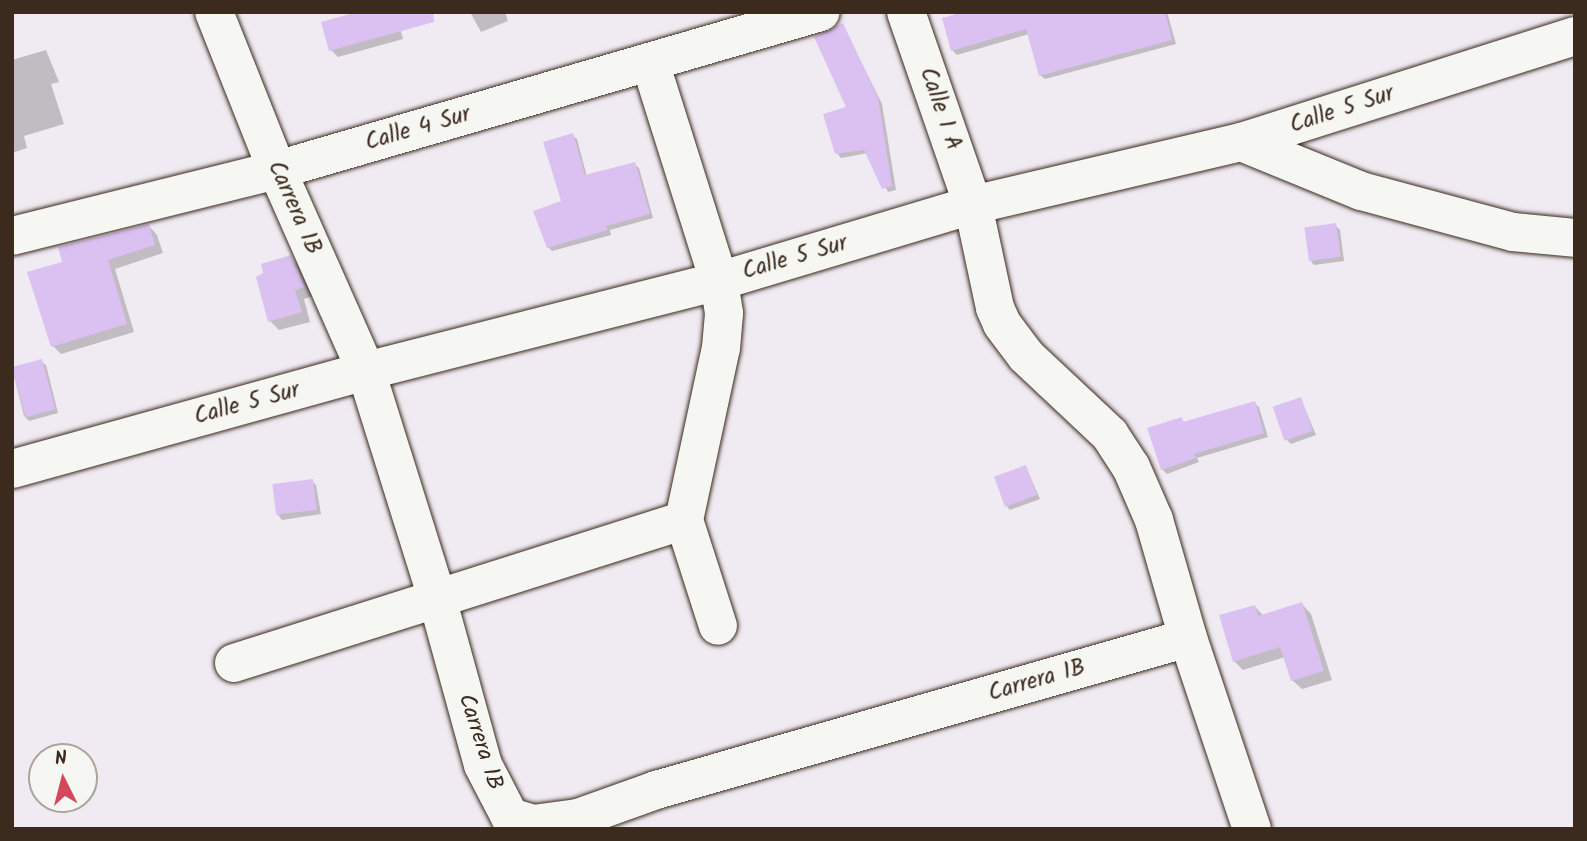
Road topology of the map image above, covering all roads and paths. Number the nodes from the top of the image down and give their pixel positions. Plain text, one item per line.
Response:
1 (214, 12) edge
2 (821, 12) edge
3 (906, 12) edge
4 (1575, 36) edge
5 (650, 62) junction
6 (1241, 142) junction
7 (277, 170) junction
8 (973, 205) junction
9 (12, 236) edge
10 (1575, 238) edge
11 (719, 281) junction
12 (366, 371) junction
13 (12, 469) edge
14 (684, 520) junction
15 (437, 598) junction
16 (718, 626) dead end
17 (1188, 638) junction
18 (234, 663) dead end
19 (1252, 829) edge

1 - 7 street, Carrera 1B
2 - 5 street, Calle 4 Sur
3 - 8 street, Calle 1 A
4 - 6 street, Calle 5 Sur
5 - 7 street, Calle 4 Sur
5 - 11 street
6 - 8 street, Calle 5 Sur
6 - 10 street
7 - 9 street, Calle 4 Sur
7 - 12 street, Carrera 1B
8 - 11 street, Calle 5 Sur
8 - 17 street, Calle 1 A
11 - 12 street, Calle 5 Sur
11 - 14 street
12 - 13 street, Calle 5 Sur
12 - 15 street, Carrera 1B
14 - 15 street
14 - 16 street
15 - 17 street, Carrera 1B
15 - 18 street
17 - 19 street

